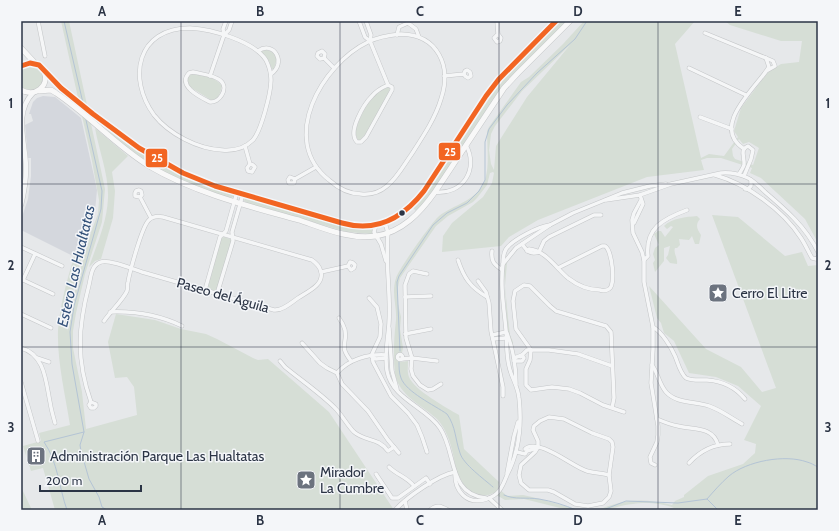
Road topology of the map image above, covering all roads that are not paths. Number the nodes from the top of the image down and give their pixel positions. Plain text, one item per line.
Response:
1 (38, 21) edge
2 (226, 21) edge
3 (232, 21) edge
4 (359, 21) edge
5 (366, 21) edge
6 (497, 21) edge
7 (556, 21) edge
8 (570, 21) edge
9 (705, 33) dead end
10 (498, 34) dead end
11 (224, 35) junction
12 (397, 35) junction
13 (419, 37) junction
14 (370, 41) junction
15 (21, 48) edge
16 (258, 50) junction
17 (45, 56) dead end
18 (324, 58) dead end
19 (35, 64) junction
20 (21, 66) edge
21 (334, 68) junction
22 (689, 68) dead end
23 (43, 70) junction
24 (271, 74) junction
25 (464, 74) dead end
26 (210, 76) junction
27 (444, 76) junction
28 (388, 85) junction
29 (21, 90) edge
30 (36, 92) junction
31 (746, 95) junction
32 (700, 117) dead end
33 (732, 129) junction
34 (466, 145) junction
35 (245, 146) junction
36 (744, 149) junction
37 (250, 164) dead end
38 (316, 167) junction
39 (732, 172) junction
40 (739, 174) junction
41 (714, 175) junction
42 (744, 176) junction
43 (295, 178) dead end
44 (730, 179) junction
45 (751, 180) junction
46 (657, 187) junction
47 (744, 189) junction
48 (237, 192) junction
49 (435, 192) junction
50 (244, 194) junction
51 (640, 195) junction
52 (623, 196) junction
53 (140, 197) dead end
54 (234, 201) junction
55 (241, 203) junction
56 (21, 205) edge
57 (408, 209) junction
58 (687, 210) dead end
59 (601, 214) dead end
60 (414, 216) junction
61 (151, 218) junction
62 (382, 223) junction
63 (376, 225) junction
64 (550, 225) junction
65 (388, 232) junction
66 (531, 232) junction
67 (223, 234) junction
68 (376, 236) junction
69 (809, 236) junction
70 (232, 237) junction
71 (534, 237) junction
72 (802, 240) junction
73 (387, 242) junction
74 (381, 244) junction
75 (522, 244) junction
76 (21, 247) edge
77 (492, 251) dead end
78 (538, 252) junction
79 (818, 252) edge
80 (504, 253) junction
81 (35, 254) junction
82 (509, 255) junction
83 (818, 257) edge
84 (458, 260) dead end
85 (644, 260) junction
86 (387, 264) junction
87 (62, 266) dead end
88 (348, 266) dead end
89 (502, 267) junction
90 (558, 268) junction
91 (132, 269) junction
92 (322, 272) junction
93 (426, 274) dead end
94 (22, 279) edge
95 (478, 281) dead end
96 (205, 290) junction
97 (53, 294) dead end
98 (217, 294) junction
99 (431, 296) dead end
100 (405, 297) junction
101 (488, 297) junction
102 (369, 298) dead end
103 (110, 312) junction
104 (21, 314) edge
105 (339, 318) dead end
106 (104, 321) dead end
107 (389, 324) junction
108 (182, 326) dead end
109 (653, 327) junction
110 (51, 328) dead end
111 (431, 329) dead end
112 (506, 332) junction
113 (405, 334) junction
114 (493, 337) junction
115 (506, 338) junction
116 (302, 343) dead end
117 (386, 344) junction
118 (511, 344) junction
119 (391, 345) junction
120 (506, 345) junction
121 (21, 348) edge
122 (531, 350) junction
123 (386, 356) junction
124 (372, 357) junction
125 (391, 357) junction
126 (36, 358) junction
127 (412, 358) junction
128 (514, 359) junction
129 (280, 361) dead end
130 (351, 361) junction
131 (437, 361) dead end
132 (652, 364) junction
133 (612, 366) junction
134 (42, 368) junction
135 (387, 371) junction
136 (392, 371) junction
137 (516, 372) junction
138 (337, 373) junction
139 (511, 374) junction
140 (21, 382) edge
141 (441, 384) dead end
142 (516, 385) junction
143 (399, 392) junction
144 (503, 396) dead end
145 (745, 399) dead end
146 (91, 402) dead end
147 (612, 408) junction
148 (624, 412) dead end
149 (519, 418) junction
150 (657, 419) junction
151 (55, 423) dead end
152 (742, 424) dead end
153 (514, 433) junction
154 (519, 434) junction
155 (38, 441) dead end
156 (730, 444) dead end
157 (718, 445) junction
158 (538, 447) junction
159 (394, 448) junction
160 (517, 450) junction
161 (427, 452) dead end
162 (399, 453) dead end
163 (689, 463) dead end
164 (510, 465) junction
165 (654, 465) dead end
166 (389, 467) dead end
167 (455, 472) junction
168 (376, 474) dead end
169 (609, 474) junction
170 (430, 484) junction
171 (414, 486) junction
172 (488, 498) junction
173 (405, 501) junction
174 (395, 510) edge
175 (407, 510) edge
176 (430, 510) edge
177 (448, 510) edge
178 (502, 510) edge

1 - 17 street
2 - 11 street
3 - 11 street
4 - 14 street
5 - 14 street
6 - 10 street
7 - 57 main road
8 - 34 main road
9 - 31 street
11 - 16 street
11 - 26 street
11 - 35 street
12 - 13 street
12 - 13 street
12 - 14 street
13 - 27 street
14 - 21 street
14 - 28 street
15 - 19 main road
16 - 24 street
16 - 24 street
18 - 21 street
19 - 20 main road
19 - 23 main road
21 - 38 street
22 - 31 street
23 - 30 main road
23 - 48 main road
24 - 35 street
25 - 27 street
26 - 26 street
27 - 38 street
28 - 28 street
29 - 30 main road
30 - 54 main road
30 - 56 street
31 - 33 street
32 - 33 street
33 - 36 street
34 - 49 main road
34 - 49 street
35 - 37 street
36 - 40 street
36 - 42 street
38 - 43 street
39 - 40 street
39 - 41 street
39 - 44 street
40 - 42 street
41 - 44 street
41 - 46 street
42 - 45 street
44 - 47 street
45 - 47 street
45 - 69 street
46 - 51 street
46 - 52 street
47 - 72 street
48 - 50 main road
48 - 54 street
49 - 60 main road
50 - 55 street
50 - 63 main road
51 - 52 street
51 - 85 street
52 - 64 street
53 - 61 street
54 - 55 main road
54 - 67 street
55 - 68 main road
55 - 70 street
57 - 60 main road
57 - 62 main road
58 - 85 street
59 - 78 street
60 - 65 main road
61 - 67 street
61 - 91 street
62 - 63 main road
62 - 65 street
63 - 68 street
64 - 66 street
64 - 71 street
65 - 68 main road
65 - 73 street
66 - 71 street
66 - 80 street
67 - 70 street
67 - 96 street
68 - 74 street
69 - 72 street
69 - 79 street
70 - 92 street
70 - 98 street
71 - 75 street
72 - 83 street
73 - 74 street
73 - 86 street
74 - 86 street
75 - 78 street
75 - 82 street
76 - 81 street
77 - 89 street
78 - 90 street
80 - 82 street
80 - 89 street
81 - 87 street
81 - 94 street
82 - 89 street
84 - 101 street
85 - 109 street
86 - 107 street
88 - 92 street
89 - 112 street
90 - 90 street
91 - 96 street, Paseo del Águila
91 - 103 street
91 - 146 street, Paseo del Águila
92 - 98 street, Paseo del Águila
93 - 100 street
94 - 97 street
95 - 101 street
96 - 98 street, Paseo del Águila
99 - 100 street
100 - 113 street
101 - 114 street
102 - 124 street
103 - 106 street
103 - 108 street
104 - 110 street
105 - 130 street
107 - 117 street
107 - 119 street
109 - 132 street
109 - 145 street
111 - 113 street
112 - 114 street
112 - 115 street
112 - 118 street
113 - 127 street
114 - 115 street
114 - 144 street
115 - 120 street
116 - 138 street
117 - 119 street
117 - 123 street
118 - 120 street
118 - 128 street
119 - 125 street
120 - 139 street
121 - 126 street
122 - 128 street
122 - 133 street
122 - 133 street
122 - 147 street
123 - 124 street
123 - 135 street
124 - 130 street
124 - 161 street
125 - 127 street
125 - 136 street
126 - 134 street
126 - 134 street
127 - 131 street
127 - 141 street
128 - 137 street
129 - 159 street
130 - 138 street
132 - 150 street
132 - 152 street
133 - 147 street
134 - 151 street
135 - 136 street
135 - 143 street
136 - 143 street
137 - 139 street
137 - 142 street
138 - 159 street
139 - 142 street
140 - 155 street
142 - 149 street
143 - 167 street
147 - 148 street
149 - 153 street
149 - 154 street
150 - 157 street
150 - 165 street
153 - 154 street
153 - 164 street
154 - 160 street
156 - 157 street
157 - 163 street
158 - 160 street
158 - 169 street
158 - 169 street
158 - 169 street
159 - 162 street
160 - 164 street
164 - 172 street
166 - 171 street
167 - 170 street
167 - 172 street
168 - 171 street
170 - 171 street
170 - 173 street
172 - 178 street
173 - 174 street
173 - 175 street
176 - 177 street

